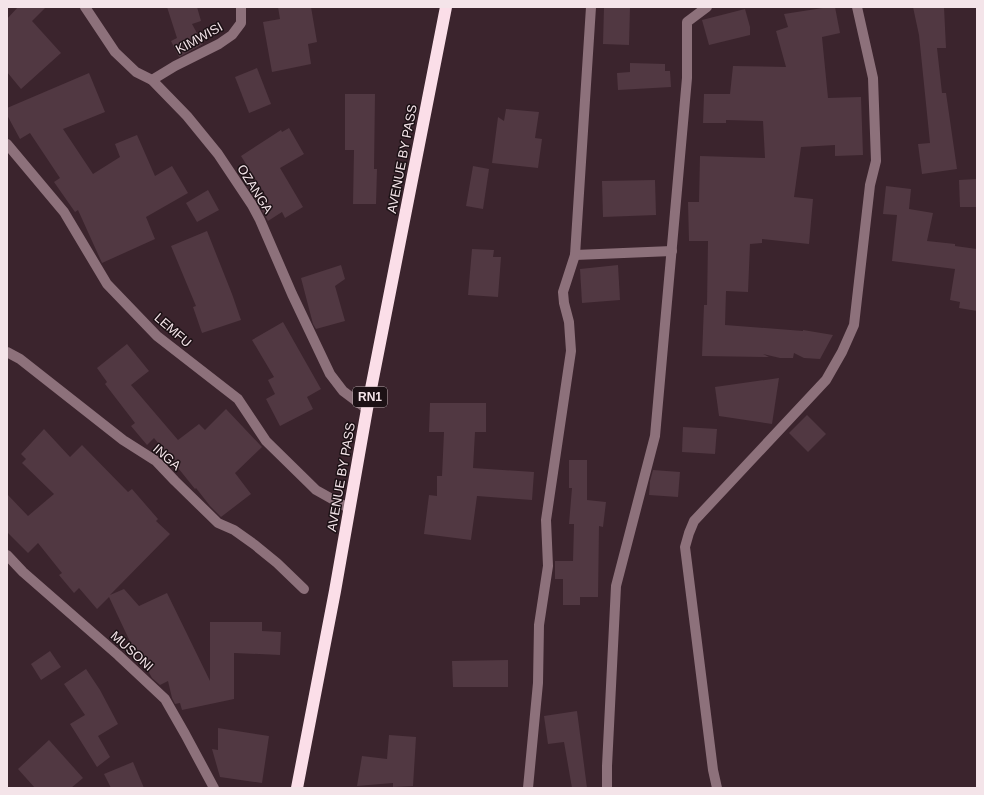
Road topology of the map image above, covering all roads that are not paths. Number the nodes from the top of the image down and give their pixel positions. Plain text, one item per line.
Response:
1 (85, 7) edge
2 (241, 7) edge
3 (591, 7) edge
4 (708, 7) edge
5 (857, 7) edge
6 (445, 8) edge
7 (152, 80) junction
8 (7, 144) edge
9 (672, 251) junction
10 (575, 255) junction
11 (7, 352) edge
12 (367, 409) junction
13 (350, 509) junction
14 (7, 555) edge
15 (304, 589) dead end
16 (214, 788) edge
17 (297, 788) edge
18 (528, 788) edge
19 (607, 788) edge
20 (717, 788) edge

1 - 7 street, OZANGA
2 - 7 street, KIMWISI
3 - 10 street
4 - 9 street
5 - 20 street
6 - 12 highway, AVENUE BY PASS / RN1
7 - 12 street, OZANGA
8 - 13 street, LEMFU
9 - 10 street
9 - 19 street
10 - 18 street
11 - 15 street, INGA
12 - 13 highway, AVENUE BY PASS / RN1
13 - 17 highway, AVENUE BY PASS / RN1
14 - 16 street, MUSONI

